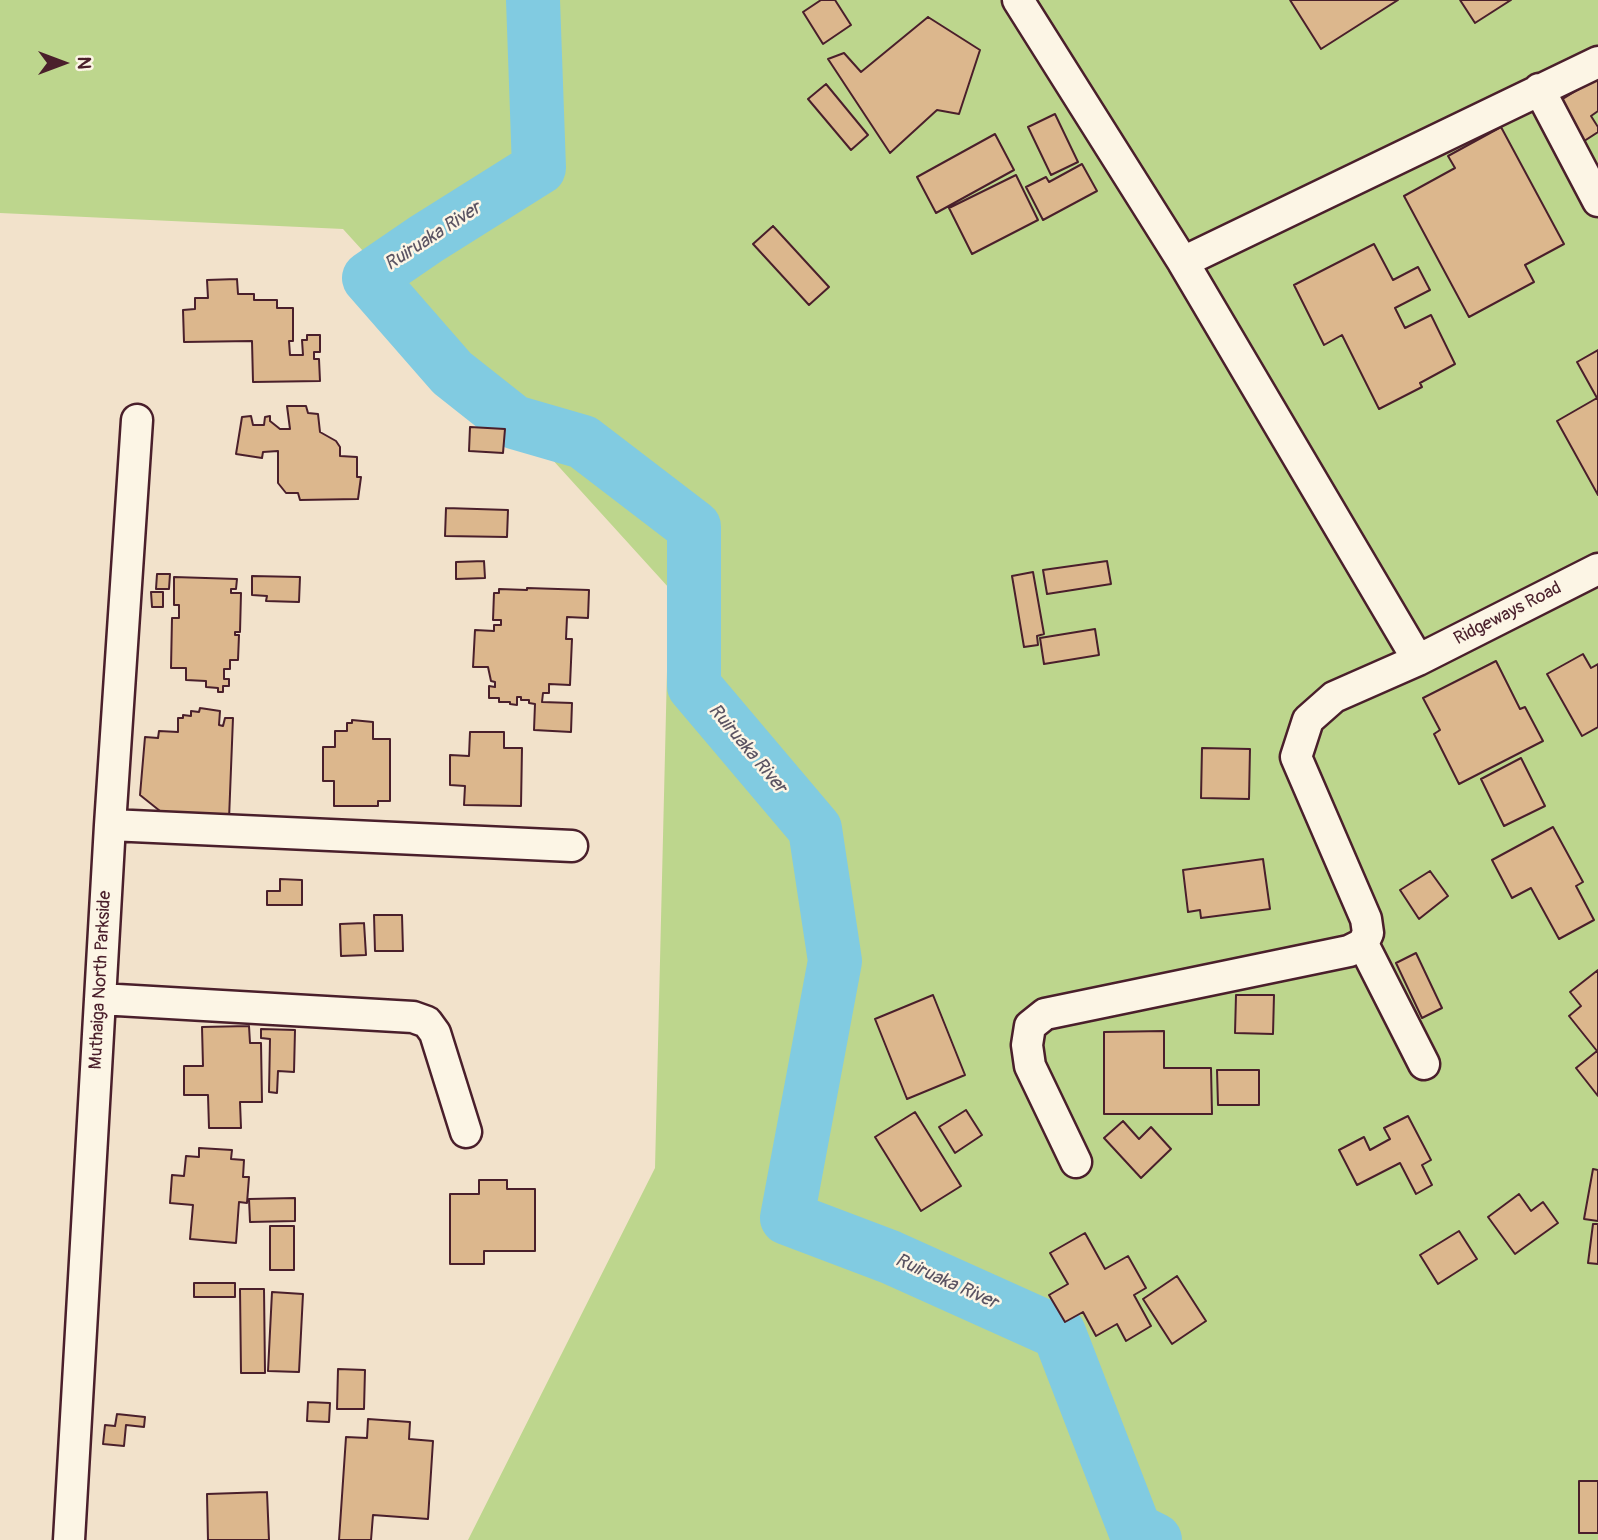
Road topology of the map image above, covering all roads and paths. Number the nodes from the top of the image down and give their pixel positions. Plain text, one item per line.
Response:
1 (1018, 0) edge
2 (1598, 61) edge
3 (1539, 89) junction
4 (1598, 201) edge
5 (1183, 262) junction
6 (137, 420) dead end
7 (1598, 569) edge
8 (1418, 660) junction
9 (110, 825) junction
10 (572, 846) dead end
11 (1363, 944) junction
12 (100, 999) junction
13 (1424, 1064) dead end
14 (466, 1132) dead end
15 (1076, 1162) dead end
16 (69, 1540) edge

1 - 5 street
2 - 3 street
3 - 4 street
3 - 5 street
5 - 8 street
6 - 9 street, Muthaiga North Parkside
7 - 8 street, Ridgeways Road
8 - 11 street, Ridgeways Road
9 - 10 street
9 - 12 street, Muthaiga North Parkside
11 - 13 street
11 - 15 street
12 - 14 street
12 - 16 street, Muthaiga North Parkside

